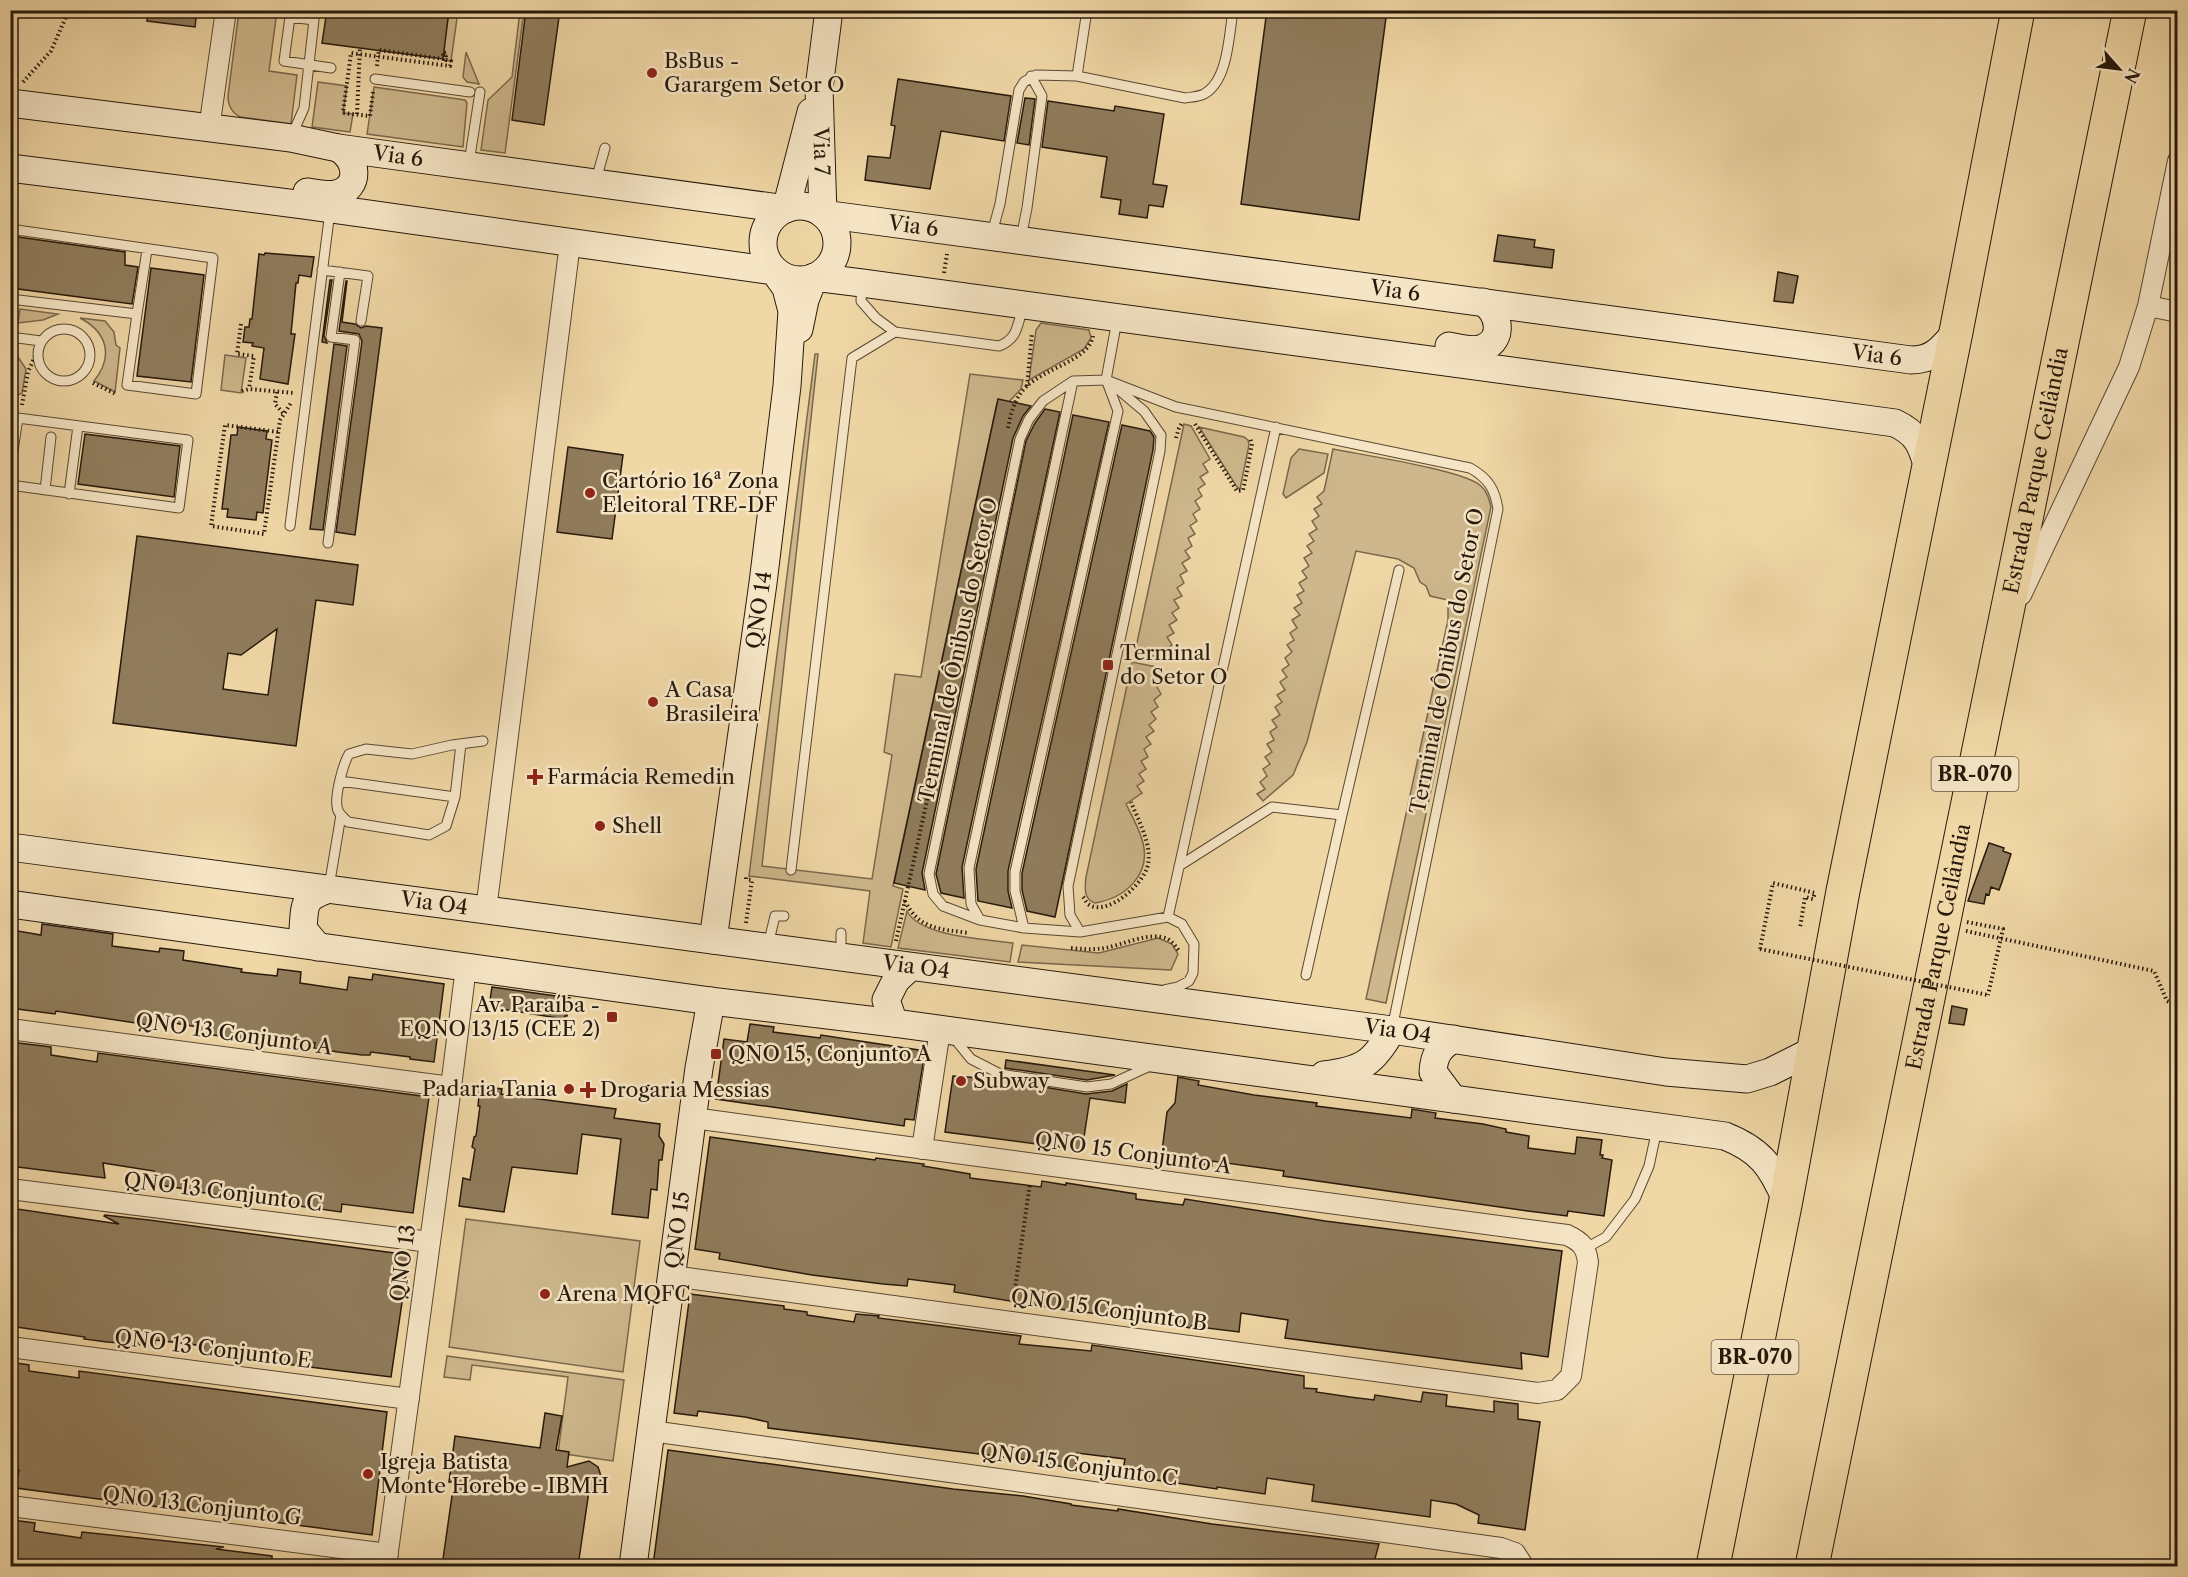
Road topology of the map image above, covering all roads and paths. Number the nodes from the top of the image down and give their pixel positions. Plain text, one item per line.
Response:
1 (69, 10) edge
2 (226, 10) edge
3 (829, 10) edge
4 (1087, 10) edge
5 (1233, 10) edge
6 (2018, 10) edge
7 (2130, 10) edge
8 (360, 47) dead end
9 (378, 56) joint
10 (309, 65) junction
11 (331, 68) dead end
12 (1031, 76) junction
13 (1077, 76) junction
14 (375, 79) dead end
15 (819, 88) junction
16 (14, 95) edge
17 (357, 114) dead end
18 (208, 129) junction
19 (291, 138) junction
20 (338, 148) junction
21 (605, 148) dead end
22 (2178, 161) edge
23 (469, 165) junction
24 (10, 168) edge
25 (118, 183) junction
26 (596, 183) junction
27 (330, 209) junction
28 (786, 209) junction
29 (823, 214) junction
30 (10, 229) edge
31 (991, 236) junction
32 (1020, 240) junction
33 (570, 243) junction
34 (147, 250) junction
35 (322, 270) junction
36 (774, 271) junction
37 (340, 272) junction
38 (814, 277) junction
39 (862, 283) junction
40 (10, 300) edge
41 (1483, 302) junction
42 (1023, 305) junction
43 (2148, 306) junction
44 (2178, 312) edge
45 (137, 314) junction
46 (1117, 318) junction
47 (361, 321) dead end
48 (241, 324) dead end
49 (895, 332) junction
50 (1956, 332) junction
51 (1260, 336) junction
52 (10, 337) edge
53 (41, 341) junction
54 (36, 353) dead end
55 (1106, 380) junction
56 (1073, 381) junction
57 (93, 383) dead end
58 (787, 386) junction
59 (249, 389) junction
60 (242, 391) dead end
61 (277, 392) junction
62 (118, 395) dead end
63 (10, 404) edge
64 (283, 413) junction
65 (14, 417) edge
66 (1195, 424) junction
67 (78, 426) junction
68 (1205, 426) dead end
69 (1276, 427) junction
70 (278, 432) junction
71 (1245, 434) dead end
72 (51, 437) dead end
73 (1176, 439) dead end
74 (1928, 468) junction
75 (10, 471) edge
76 (10, 485) edge
77 (45, 490) junction
78 (69, 494) junction
79 (290, 526) dead end
80 (328, 543) dead end
81 (1399, 570) dead end
82 (2004, 630) junction
83 (483, 741) dead end
84 (461, 744) junction
85 (340, 781) junction
86 (455, 797) junction
87 (1131, 802) dead end
88 (341, 815) junction
89 (1342, 816) junction
90 (10, 847) edge
91 (1179, 866) junction
92 (748, 867) dead end
93 (791, 870) dead end
94 (1082, 887) dead end
95 (329, 889) junction
96 (10, 904) edge
97 (486, 910) junction
98 (784, 915) dead end
99 (1168, 917) junction
100 (980, 920) junction
101 (1963, 921) dead end
102 (1024, 928) junction
103 (1800, 928) dead end
104 (1961, 930) dead end
105 (1080, 932) junction
106 (2001, 939) junction
107 (713, 940) junction
108 (769, 941) junction
109 (318, 947) junction
110 (910, 966) junction
111 (466, 967) junction
112 (1306, 975) dead end
113 (1128, 995) junction
114 (711, 1001) junction
115 (2178, 1006) edge
116 (894, 1023) junction
117 (10, 1029) edge
118 (1392, 1030) junction
119 (944, 1031) junction
120 (1453, 1039) junction
121 (1814, 1050) junction
122 (1163, 1060) junction
123 (1302, 1078) junction
124 (451, 1087) junction
125 (1453, 1099) junction
126 (693, 1118) junction
127 (1658, 1127) junction
128 (922, 1149) junction
129 (1033, 1164) junction
130 (10, 1189) edge
131 (1786, 1200) junction
132 (430, 1242) junction
133 (1586, 1248) junction
134 (672, 1276) junction
135 (1010, 1321) junction
136 (10, 1347) edge
137 (409, 1399) junction
138 (651, 1431) junction
139 (10, 1506) edge
140 (387, 1560) edge
141 (633, 1566) edge
142 (1522, 1566) edge
143 (1713, 1566) edge
144 (1812, 1566) edge

1 - 16 path
2 - 18 street
3 - 15 main road, Via 7
4 - 13 lane
5 - 13 lane
6 - 50 highway, BR-070
7 - 82 highway, Estrada Parque Ceilândia / BR-070
8 - 17 path
9 - 9 path
10 - 10 lane
10 - 11 lane
10 - 19 lane
12 - 13 lane
12 - 31 lane
12 - 32 lane
14 - 23 lane
15 - 28 main road, Via 7
15 - 29 main road, Via 7
16 - 18 main road, Via 6
18 - 19 main road, Via 6
19 - 20 main road, Via 6
20 - 23 main road, Via 6
20 - 25 main road
21 - 26 lane
22 - 43 street
23 - 26 main road, Via 6
24 - 25 main road
25 - 27 main road
26 - 28 main road, Via 6
27 - 33 main road
27 - 35 lane
28 - 29 main road
28 - 36 main road
29 - 31 main road, Via 6
29 - 38 main road
30 - 34 lane
31 - 32 main road, Via 6
32 - 41 main road, Via 6
33 - 36 main road
33 - 97 street
34 - 45 lane
34 - 45 lane
35 - 37 lane
35 - 79 lane
36 - 38 main road
36 - 58 main road, QNO 14
37 - 47 lane
37 - 80 lane
38 - 39 main road
38 - 58 main road, QNO 14
39 - 42 main road
39 - 49 lane
40 - 45 lane
41 - 50 main road, Via 6
41 - 51 main road
42 - 46 main road
42 - 49 lane
43 - 44 street
43 - 82 street
46 - 51 main road
46 - 55 lane
48 - 59 path
49 - 93 lane
50 - 74 highway, BR-070
51 - 74 main road
52 - 53 lane
53 - 53 lane
54 - 63 path
55 - 56 lane, Terminal de Ônibus do Setor O
55 - 69 lane, Terminal de Ônibus do Setor O
55 - 102 lane
55 - 105 lane
56 - 100 lane
56 - 100 lane, Terminal de Ônibus do Setor O
57 - 62 path
58 - 107 main road, QNO 14
59 - 60 path
59 - 61 path
61 - 64 path
61 - 64 path
64 - 70 path
65 - 67 lane
65 - 75 lane
66 - 68 path
66 - 71 path
66 - 73 path
67 - 78 lane
67 - 78 lane
69 - 91 lane
69 - 118 lane, Terminal de Ônibus do Setor O
70 - 70 path
72 - 77 lane
74 - 121 highway, BR-070
76 - 77 lane
77 - 78 lane
81 - 89 lane
82 - 144 highway, Estrada Parque Ceilândia / BR-070
83 - 84 lane
84 - 85 lane
84 - 86 lane
85 - 86 lane
85 - 88 lane
86 - 88 lane
87 - 94 path
88 - 95 lane
89 - 91 lane
89 - 112 lane
90 - 95 main road, Via O4
91 - 99 lane
92 - 108 path
95 - 97 main road, Via O4
95 - 109 main road
96 - 109 main road
97 - 107 main road, Via O4
98 - 108 lane
99 - 105 lane, Terminal de Ônibus do Setor O
99 - 113 lane
100 - 102 lane, Terminal de Ônibus do Setor O
101 - 106 path
102 - 105 lane, Terminal de Ônibus do Setor O
103 - 106 path, bridge
104 - 106 path
106 - 115 path
107 - 108 main road, Via O4
108 - 110 main road, Via O4
109 - 111 main road
110 - 113 main road, Via O4
110 - 116 main road
111 - 114 main road
111 - 124 street, QNO 13
113 - 118 main road, Via O4
114 - 116 main road
114 - 126 main road, QNO 15
116 - 119 main road
117 - 124 street, QNO 13 Conjunto A
118 - 120 main road, Via O4
118 - 123 main road
119 - 122 main road
119 - 122 lane
119 - 128 street
120 - 121 main road, Via O4
120 - 125 main road
121 - 131 highway, BR-070
122 - 123 main road
123 - 125 main road
124 - 132 street, QNO 13
125 - 127 main road
126 - 128 street, QNO 15 Conjunto A
126 - 134 main road, QNO 15
127 - 131 main road
127 - 133 lane
128 - 129 street, QNO 15 Conjunto A
129 - 133 street, QNO 15 Conjunto A
129 - 135 path
130 - 132 street, QNO 13 Conjunto C
131 - 143 highway, BR-070
132 - 137 street, QNO 13
133 - 135 street, QNO 15 Conjunto B
134 - 135 street, QNO 15 Conjunto B
134 - 138 main road, QNO 15
136 - 137 street, QNO 13 Conjunto E
137 - 140 street, QNO 13
138 - 141 main road, QNO 15
138 - 142 street, QNO 15 Conjunto C
139 - 140 street, QNO 13 Conjunto G

